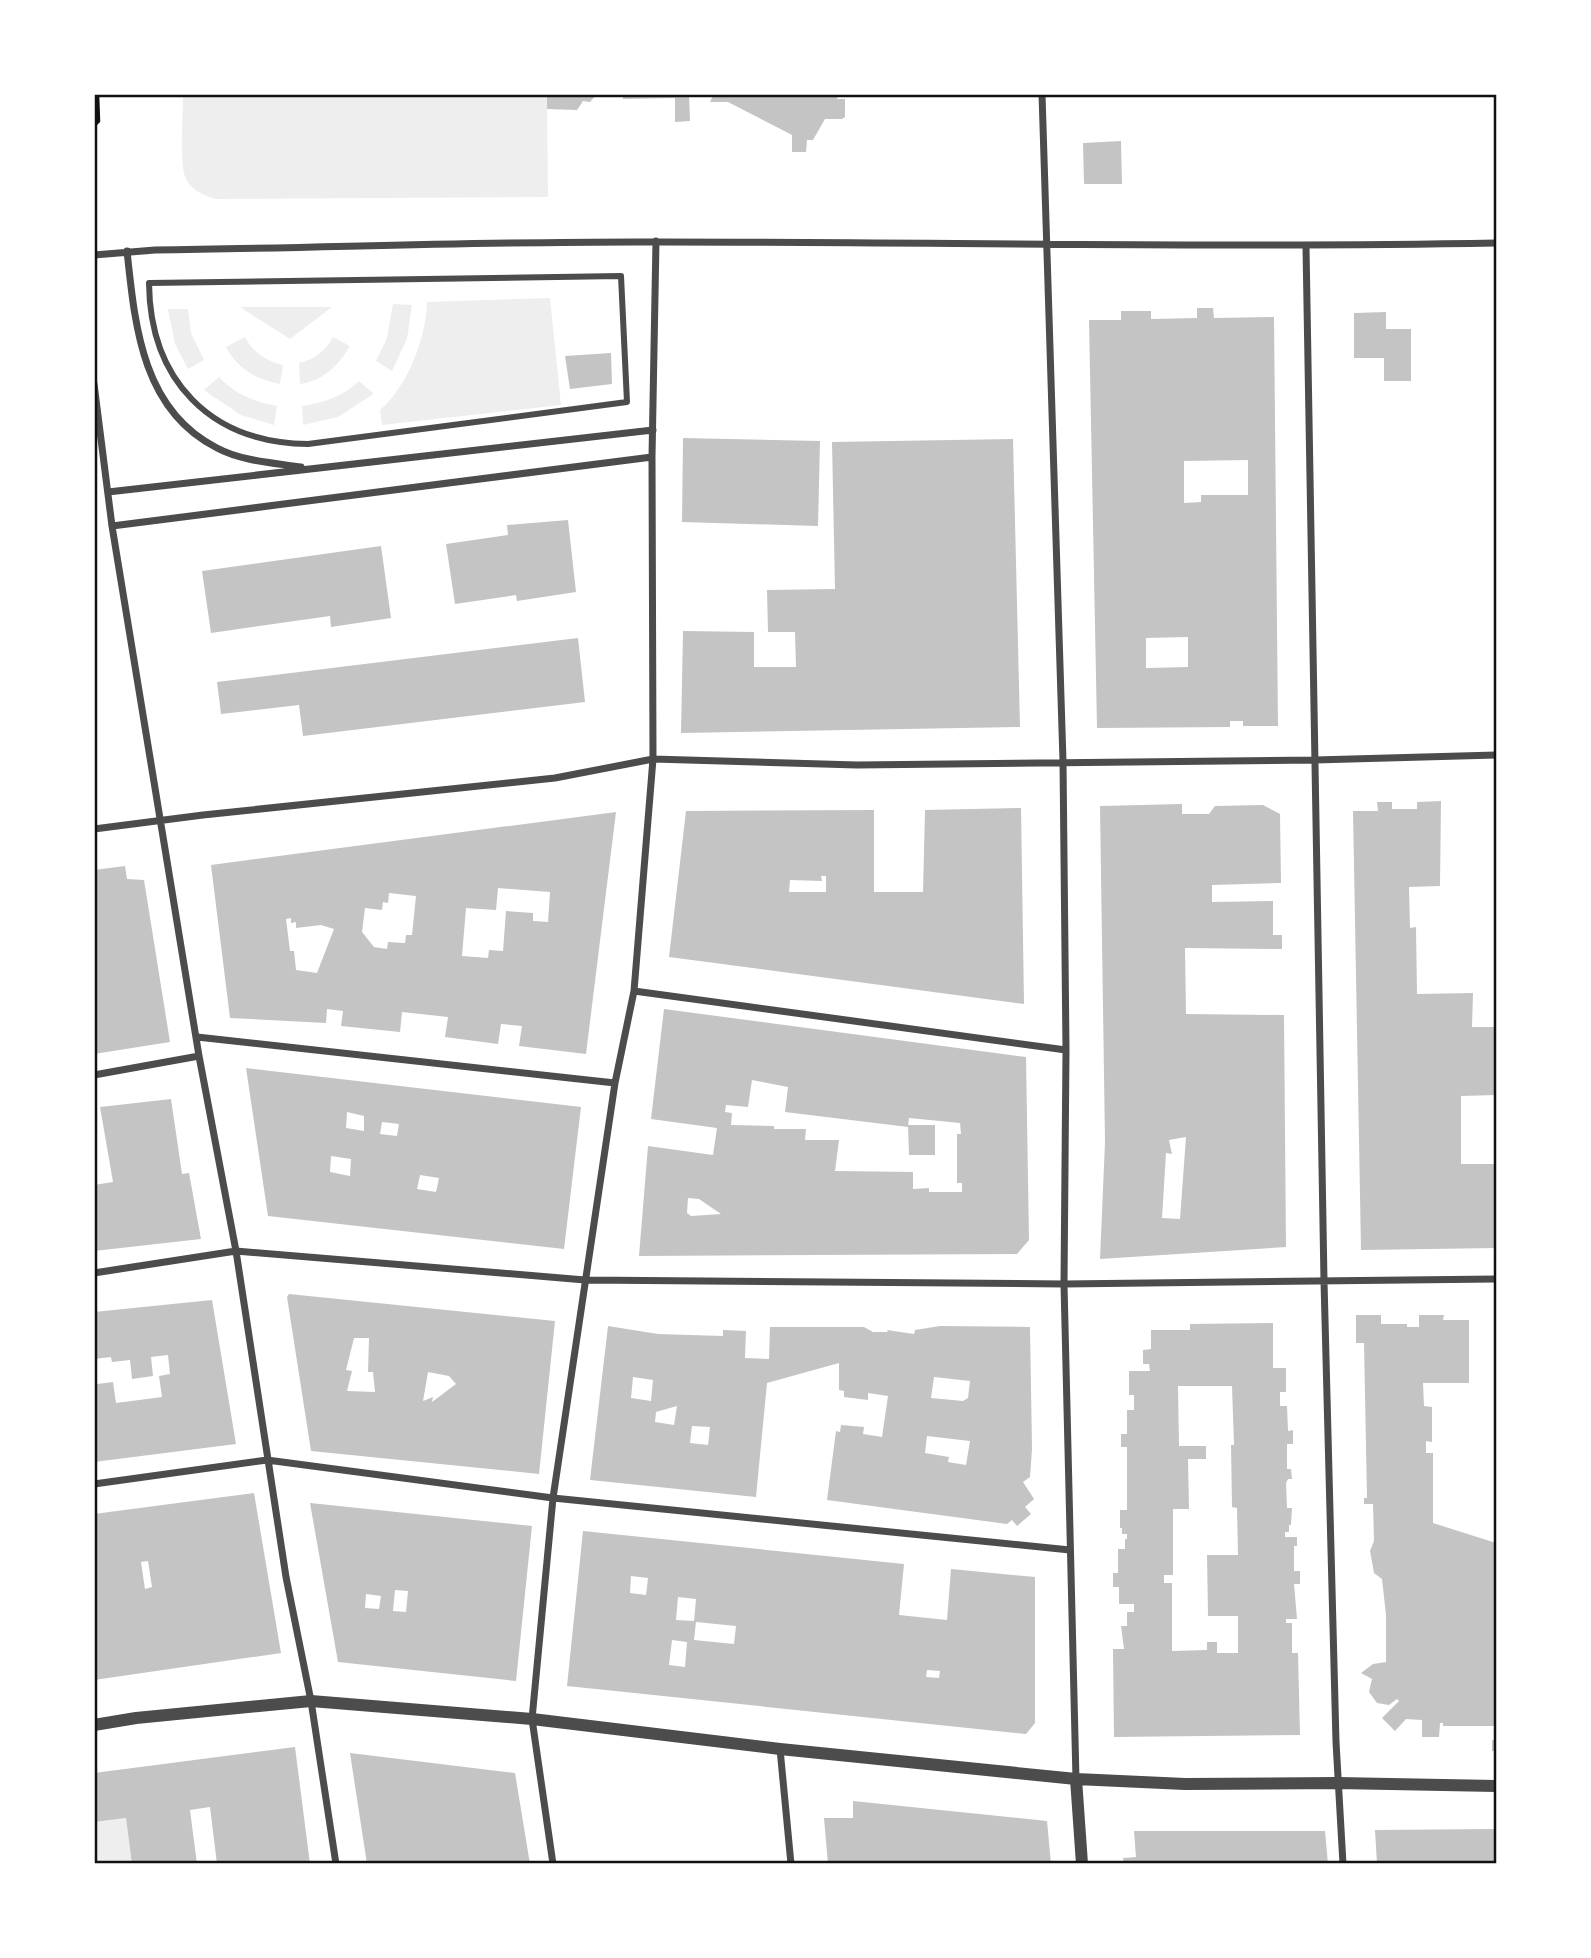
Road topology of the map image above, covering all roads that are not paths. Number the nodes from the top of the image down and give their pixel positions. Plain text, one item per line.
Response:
1 (1042, 94) edge
2 (656, 242) junction
3 (1045, 243) junction
4 (1496, 243) edge
5 (1306, 247) junction
6 (127, 251) junction
7 (94, 255) edge
8 (426, 279) joint
9 (94, 384) edge
10 (653, 429) junction
11 (652, 457) junction
12 (312, 469) junction
13 (107, 492) junction
14 (113, 526) junction
15 (1496, 755) edge
16 (653, 759) junction
17 (1315, 760) junction
18 (1063, 761) junction
19 (162, 819) junction
20 (94, 829) edge
21 (634, 991) junction
22 (197, 1037) junction
23 (1066, 1050) junction
24 (200, 1056) junction
25 (94, 1075) edge
26 (615, 1083) junction
27 (236, 1251) junction
28 (94, 1273) edge
29 (1496, 1279) edge
30 (585, 1280) junction
31 (1324, 1281) junction
32 (1064, 1284) junction
33 (267, 1460) junction
34 (94, 1484) edge
35 (553, 1498) junction
36 (1070, 1550) junction
37 (311, 1701) junction
38 (533, 1719) junction
39 (94, 1725) edge
40 (780, 1749) junction
41 (1076, 1779) junction
42 (1337, 1783) junction
43 (1496, 1786) edge
44 (336, 1864) edge
45 (553, 1864) edge
46 (791, 1864) edge
47 (1082, 1864) edge
48 (1343, 1864) edge

1 - 3 street
2 - 3 street
2 - 6 street
2 - 10 street
3 - 5 street
3 - 18 street
4 - 5 street
5 - 17 street
6 - 7 street
6 - 12 street
8 - 8 street
9 - 13 street
10 - 11 street
10 - 12 street
11 - 14 street
11 - 16 street
12 - 13 street
13 - 14 street
14 - 19 street
15 - 17 street
16 - 18 street
16 - 19 street
16 - 21 street
17 - 18 street
17 - 31 street
18 - 23 street
19 - 20 street
19 - 22 street
21 - 23 street
21 - 26 street
22 - 24 street
22 - 26 street
23 - 32 street
24 - 25 street
24 - 27 street
26 - 30 street
27 - 28 street
27 - 30 street
27 - 33 street
29 - 31 street
30 - 32 street
30 - 35 street
31 - 32 street
31 - 42 street
32 - 36 street
33 - 34 street
33 - 35 street
33 - 37 street
35 - 36 street
35 - 38 street
36 - 41 street
37 - 38 street
37 - 39 street
37 - 44 street
38 - 40 street
38 - 45 street
40 - 41 street
40 - 46 street
41 - 42 street
41 - 47 street
42 - 43 street
42 - 48 street

